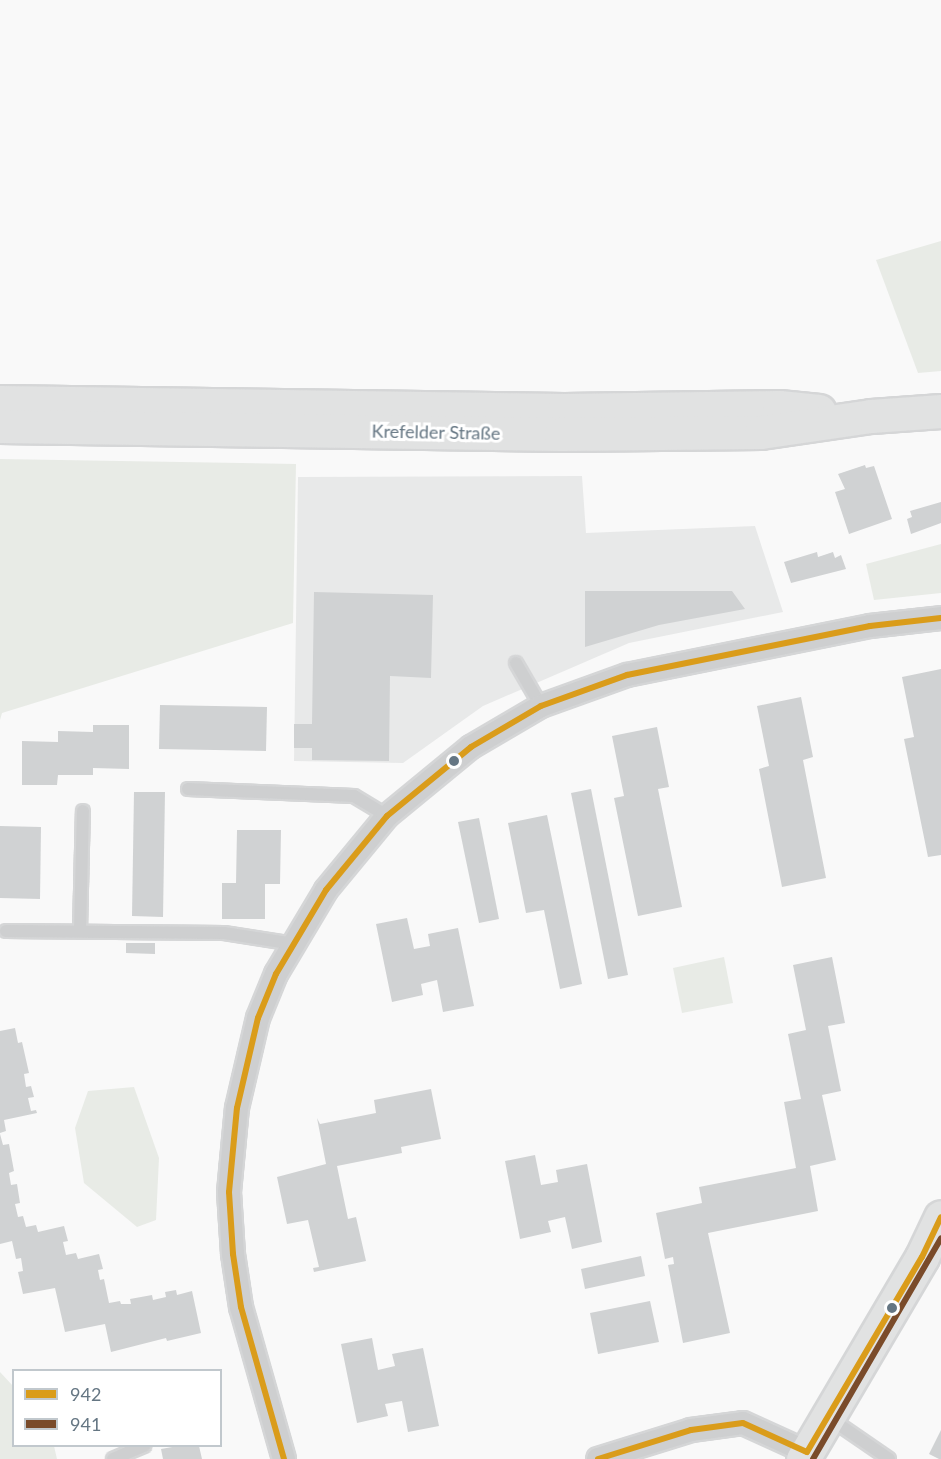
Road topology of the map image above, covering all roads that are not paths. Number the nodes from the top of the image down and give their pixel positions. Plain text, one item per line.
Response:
1 (0, 402) edge
2 (941, 411) edge
3 (871, 416) junction
4 (0, 426) edge
5 (941, 618) edge
6 (516, 663) dead end
7 (541, 706) junction
8 (188, 789) dead end
9 (83, 812) dead end
10 (387, 816) junction
11 (80, 930) junction
12 (6, 931) dead end
13 (294, 944) junction
14 (941, 1217) edge
15 (828, 1417) junction
16 (142, 1447) edge
17 (805, 1456) edge
18 (113, 1459) edge
19 (284, 1459) edge
20 (598, 1459) edge
21 (889, 1459) edge

1 - 3 main road, Krefelder Straße
2 - 3 main road, Krefelder Straße
3 - 4 main road, Krefelder Straße
5 - 7 street
6 - 7 lane
7 - 10 street
8 - 10 lane
9 - 11 lane
10 - 13 street
11 - 12 lane
11 - 13 lane
13 - 19 street
14 - 15 main road
15 - 17 main road
15 - 21 lane
16 - 18 lane
17 - 20 street

